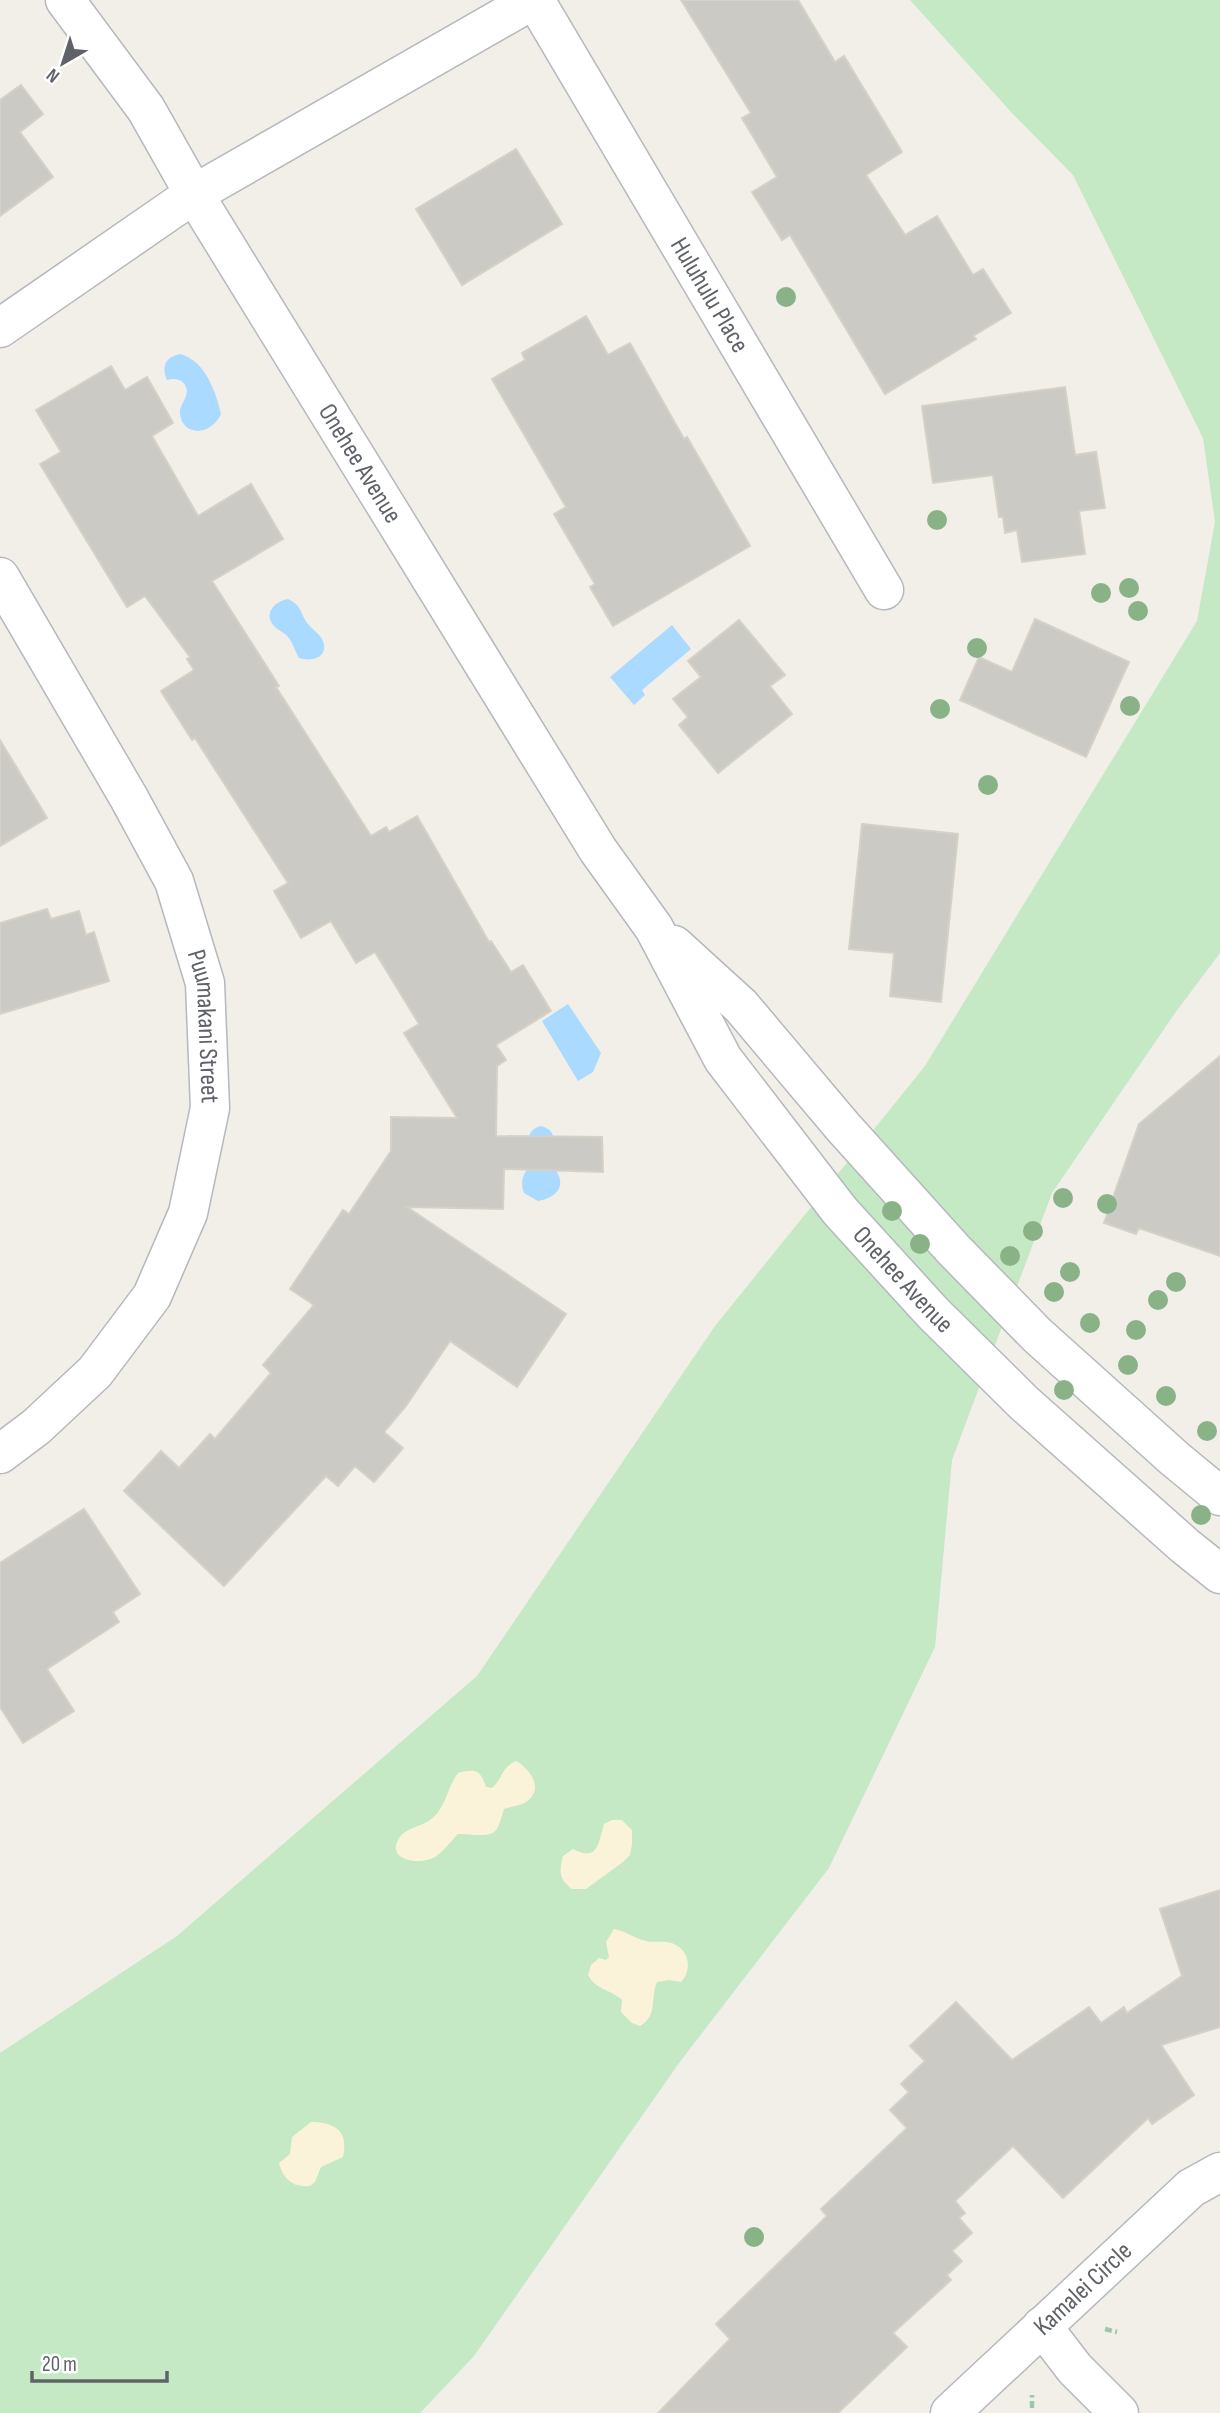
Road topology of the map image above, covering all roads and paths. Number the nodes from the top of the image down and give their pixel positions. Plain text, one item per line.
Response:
1 (65, 0) edge
2 (534, 0) edge
3 (194, 194) junction
4 (0, 328) edge
5 (0, 577) edge
6 (884, 590) dead end
7 (654, 928) junction
8 (0, 1454) edge
9 (1220, 1496) edge
10 (1220, 1574) edge
11 (1220, 2172) edge
12 (1042, 2326) junction
13 (1098, 2327) dead end
14 (1117, 2332) dead end
15 (950, 2413) edge
16 (1119, 2413) edge

1 - 3 street, Onehee Avenue
2 - 3 street
2 - 6 street, Huluhulu Place
3 - 4 street
3 - 7 street, Onehee Avenue
5 - 8 street, Puumakani Street
7 - 9 street, Onehee Avenue
7 - 10 street, Onehee Avenue
11 - 12 street, Kamalei Circle
12 - 15 street, Kamalei Circle
12 - 16 street
13 - 14 path

